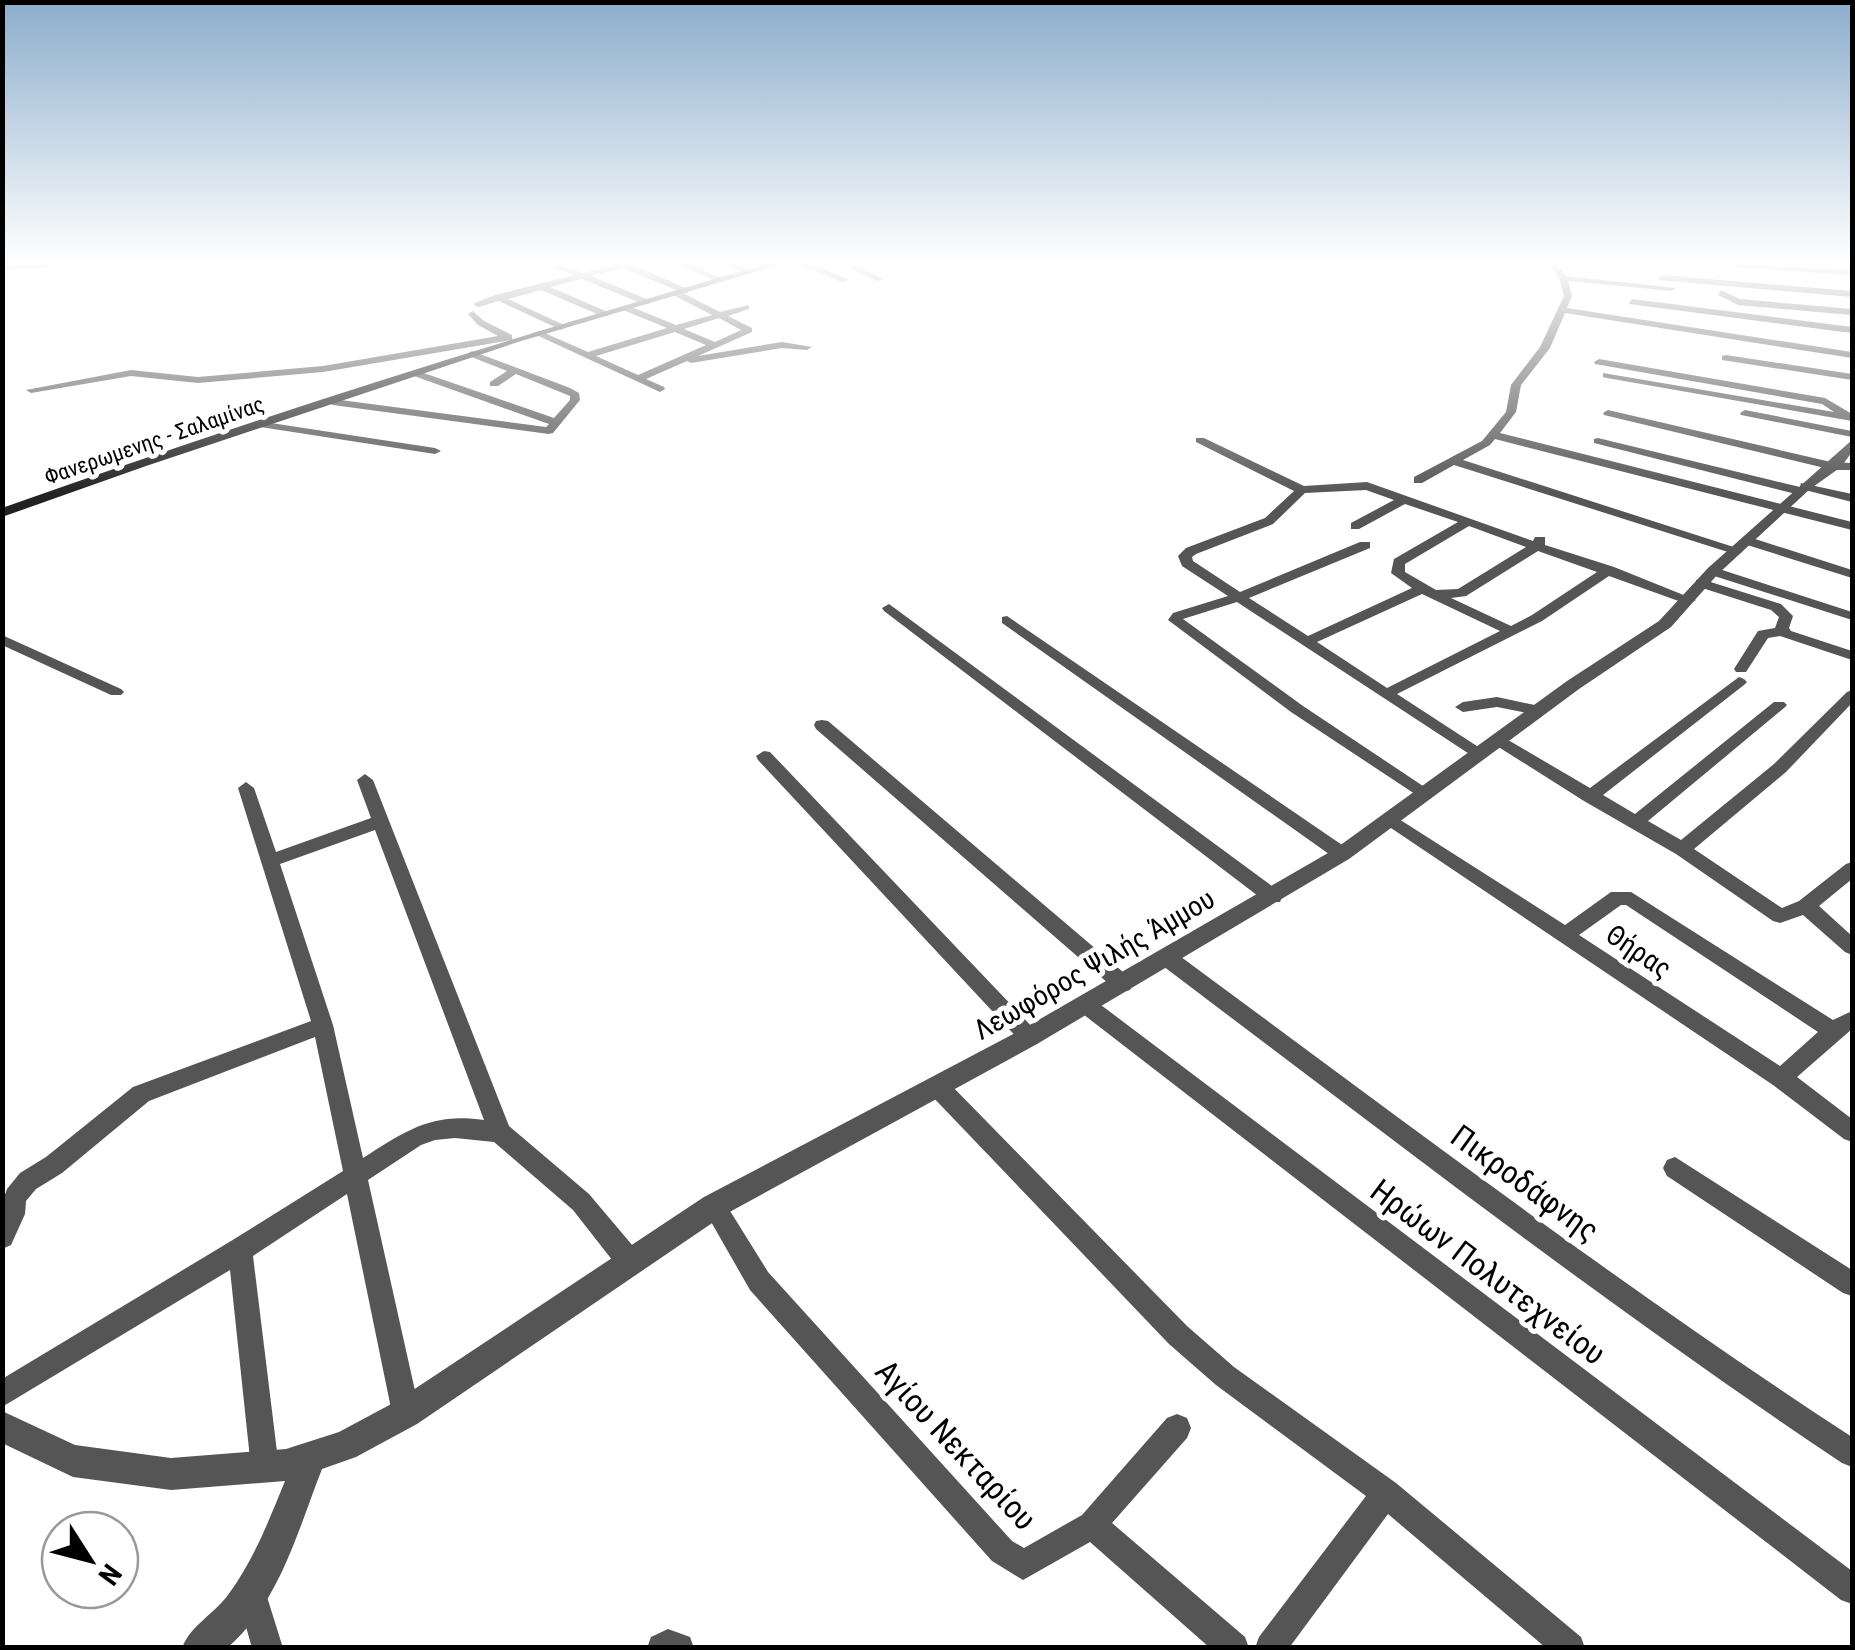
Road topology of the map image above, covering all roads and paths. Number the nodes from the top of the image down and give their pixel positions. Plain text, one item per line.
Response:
1 (499, 341) edge
2 (507, 341) edge
3 (553, 341) edge
4 (633, 341) edge
5 (703, 341) edge
6 (723, 341) edge
7 (1549, 341) edge
8 (1762, 341) edge
9 (714, 345) junction
10 (807, 347) dead end
11 (736, 353) junction
12 (472, 354) junction
13 (1852, 355) edge
14 (586, 356) junction
15 (1726, 358) dead end
16 (676, 362) junction
17 (1601, 368) dead end
18 (515, 370) junction
19 (418, 374) junction
20 (1852, 377) edge
21 (637, 379) junction
22 (494, 384) dead end
23 (660, 389) dead end
24 (31, 390) dead end
25 (1630, 390) dead end
26 (576, 397) junction
27 (333, 402) junction
28 (526, 413) junction
29 (1608, 413) dead end
30 (1850, 418) edge
31 (483, 422) junction
32 (556, 422) junction
33 (258, 424) junction
34 (1494, 434) junction
35 (1852, 434) edge
36 (1200, 440) dead end
37 (1598, 441) dead end
38 (1852, 444) edge
39 (435, 450) dead end
40 (1453, 461) junction
41 (1840, 466) edge
42 (1418, 480) dead end
43 (1803, 488) junction
44 (1302, 490) junction
45 (1406, 498) junction
46 (1852, 498) edge
47 (1782, 508) junction
48 (2, 514) edge
49 (1469, 521) junction
50 (1355, 526) dead end
51 (1852, 526) edge
52 (1366, 545) dead end
53 (1538, 545) junction
54 (1743, 546) junction
55 (1610, 570) junction
56 (1852, 574) edge
57 (1701, 585) junction
58 (1429, 592) junction
59 (1238, 598) junction
60 (889, 608) dead end
61 (1852, 616) edge
62 (1008, 620) dead end
63 (1508, 630) junction
64 (1783, 631) junction
65 (2, 639) edge
66 (1306, 642) junction
67 (1852, 656) edge
68 (116, 692) dead end
69 (1386, 694) junction
70 (1852, 695) edge
71 (1779, 706) dead end
72 (1463, 707) dead end
73 (1538, 710) junction
74 (822, 725) dead end
75 (1487, 748) junction
76 (764, 756) dead end
77 (365, 780) dead end
78 (246, 788) dead end
79 (1427, 794) junction
80 (1590, 797) junction
81 (1391, 820) junction
82 (381, 822) junction
83 (1635, 823) junction
84 (1682, 848) junction
85 (1342, 854) junction
86 (270, 861) junction
87 (1852, 869) edge
88 (1273, 897) junction
89 (1806, 906) junction
90 (1565, 935) junction
91 (1852, 947) edge
92 (1166, 957) junction
93 (1122, 984) junction
94 (1086, 1005) junction
95 (323, 1025) junction
96 (1843, 1025) edge
97 (1029, 1038) junction
98 (1781, 1078) junction
99 (937, 1086) junction
100 (1852, 1132) edge
101 (500, 1133) junction
102 (1675, 1168) dead end
103 (356, 1178) junction
104 (714, 1206) junction
105 (2, 1237) edge
106 (240, 1250) junction
107 (629, 1261) junction
108 (1852, 1284) edge
109 (2, 1394) edge
110 (406, 1413) junction
111 (2, 1426) edge
112 (1177, 1428) dead end
113 (1852, 1453) edge
114 (310, 1459) junction
115 (265, 1468) junction
116 (1386, 1493) junction
117 (1092, 1525) junction
118 (1852, 1589) edge
119 (252, 1595) junction
120 (198, 1648) edge
121 (268, 1648) edge
122 (662, 1648) edge
123 (679, 1648) edge
124 (1234, 1648) edge
125 (1270, 1648) edge
126 (1570, 1648) edge

1 - 24 street
2 - 12 main road, Φανερωμενης - Σαλαμίνας
3 - 14 street
4 - 14 street
5 - 9 street
6 - 9 street
7 - 34 street
8 - 13 street
9 - 11 street
9 - 16 street
10 - 11 street
11 - 16 street
12 - 18 street
12 - 19 main road, Φανερωμενης - Σαλαμίνας
14 - 21 street
15 - 20 street
16 - 21 street
17 - 30 street
18 - 22 street
18 - 26 street
19 - 27 main road, Φανερωμενης - Σαλαμίνας
19 - 28 street
21 - 23 street
25 - 35 street
26 - 28 street
26 - 32 street
27 - 31 street
27 - 33 main road, Φανερωμενης - Σαλαμίνας
28 - 31 street
28 - 32 street
29 - 41 street
31 - 32 street
33 - 39 street
33 - 48 main road, Φανερωμενης - Σαλαμίνας
34 - 40 street
34 - 47 street
36 - 44 street
37 - 43 street
38 - 41 street, Λεωφόρος Ψιλής Άμμου
40 - 42 street
40 - 54 street
41 - 43 street, Λεωφόρος Ψιλής Άμμου
43 - 46 street
43 - 47 street, Λεωφόρος Ψιλής Άμμου
44 - 45 street
44 - 59 street
45 - 49 street
45 - 50 street
47 - 51 street
47 - 54 street, Λεωφόρος Ψιλής Άμμου
49 - 53 street
49 - 58 street
52 - 59 street
53 - 55 street
53 - 58 street
54 - 56 street
54 - 57 street, Λεωφόρος Ψιλής Άμμου
55 - 57 street
55 - 63 street
57 - 61 street
57 - 64 street
57 - 73 street, Λεωφόρος Ψιλής Άμμου
58 - 63 street
58 - 66 street
59 - 66 street
59 - 79 street
60 - 88 street
62 - 85 street
63 - 69 street
64 - 67 street
64 - 80 street
65 - 68 street
66 - 69 street
69 - 75 street
70 - 84 street
71 - 83 street
72 - 73 street
73 - 75 street, Λεωφόρος Ψιλής Άμμου
74 - 93 street
75 - 79 street, Λεωφόρος Ψιλής Άμμου
75 - 80 street
76 - 97 street
77 - 82 street
78 - 86 street
79 - 81 street, Λεωφόρος Ψιλής Άμμου
80 - 83 street
81 - 85 street, Λεωφόρος Ψιλής Άμμου
81 - 90 street, Θήρας
82 - 86 street
82 - 101 street
83 - 84 street
84 - 89 street
85 - 88 street, Λεωφόρος Ψιλής Άμμου
86 - 95 street
87 - 89 street
88 - 92 street, Λεωφόρος Ψιλής Άμμου
89 - 91 street
90 - 96 street
90 - 98 street, Θήρας
92 - 93 street, Λεωφόρος Ψιλής Άμμου
92 - 113 street, Πικροδάφνης
93 - 94 street, Λεωφόρος Ψιλής Άμμου
94 - 97 street, Λεωφόρος Ψιλής Άμμου
94 - 118 street, Ηρώων Πολυτεχνείου
95 - 103 street
95 - 105 street
96 - 98 street
97 - 99 street, Λεωφόρος Ψιλής Άμμου
98 - 100 street, Θήρας
99 - 104 street, Λεωφόρος Ψιλής Άμμου
99 - 116 street
101 - 103 street
101 - 107 street
102 - 108 street
103 - 106 street
103 - 110 street
104 - 107 street, Λεωφόρος Ψιλής Άμμου
104 - 117 street, Αγίου Νεκταρίου
106 - 109 street
106 - 115 street
107 - 110 street, Λεωφόρος Ψιλής Άμμου
110 - 114 street, Λεωφόρος Ψιλής Άμμου
111 - 115 street, Λεωφόρος Ψιλής Άμμου
112 - 117 street
114 - 115 street, Λεωφόρος Ψιλής Άμμου
114 - 119 street
116 - 125 street
116 - 126 street
117 - 124 street
119 - 120 street
119 - 121 street
122 - 123 street

